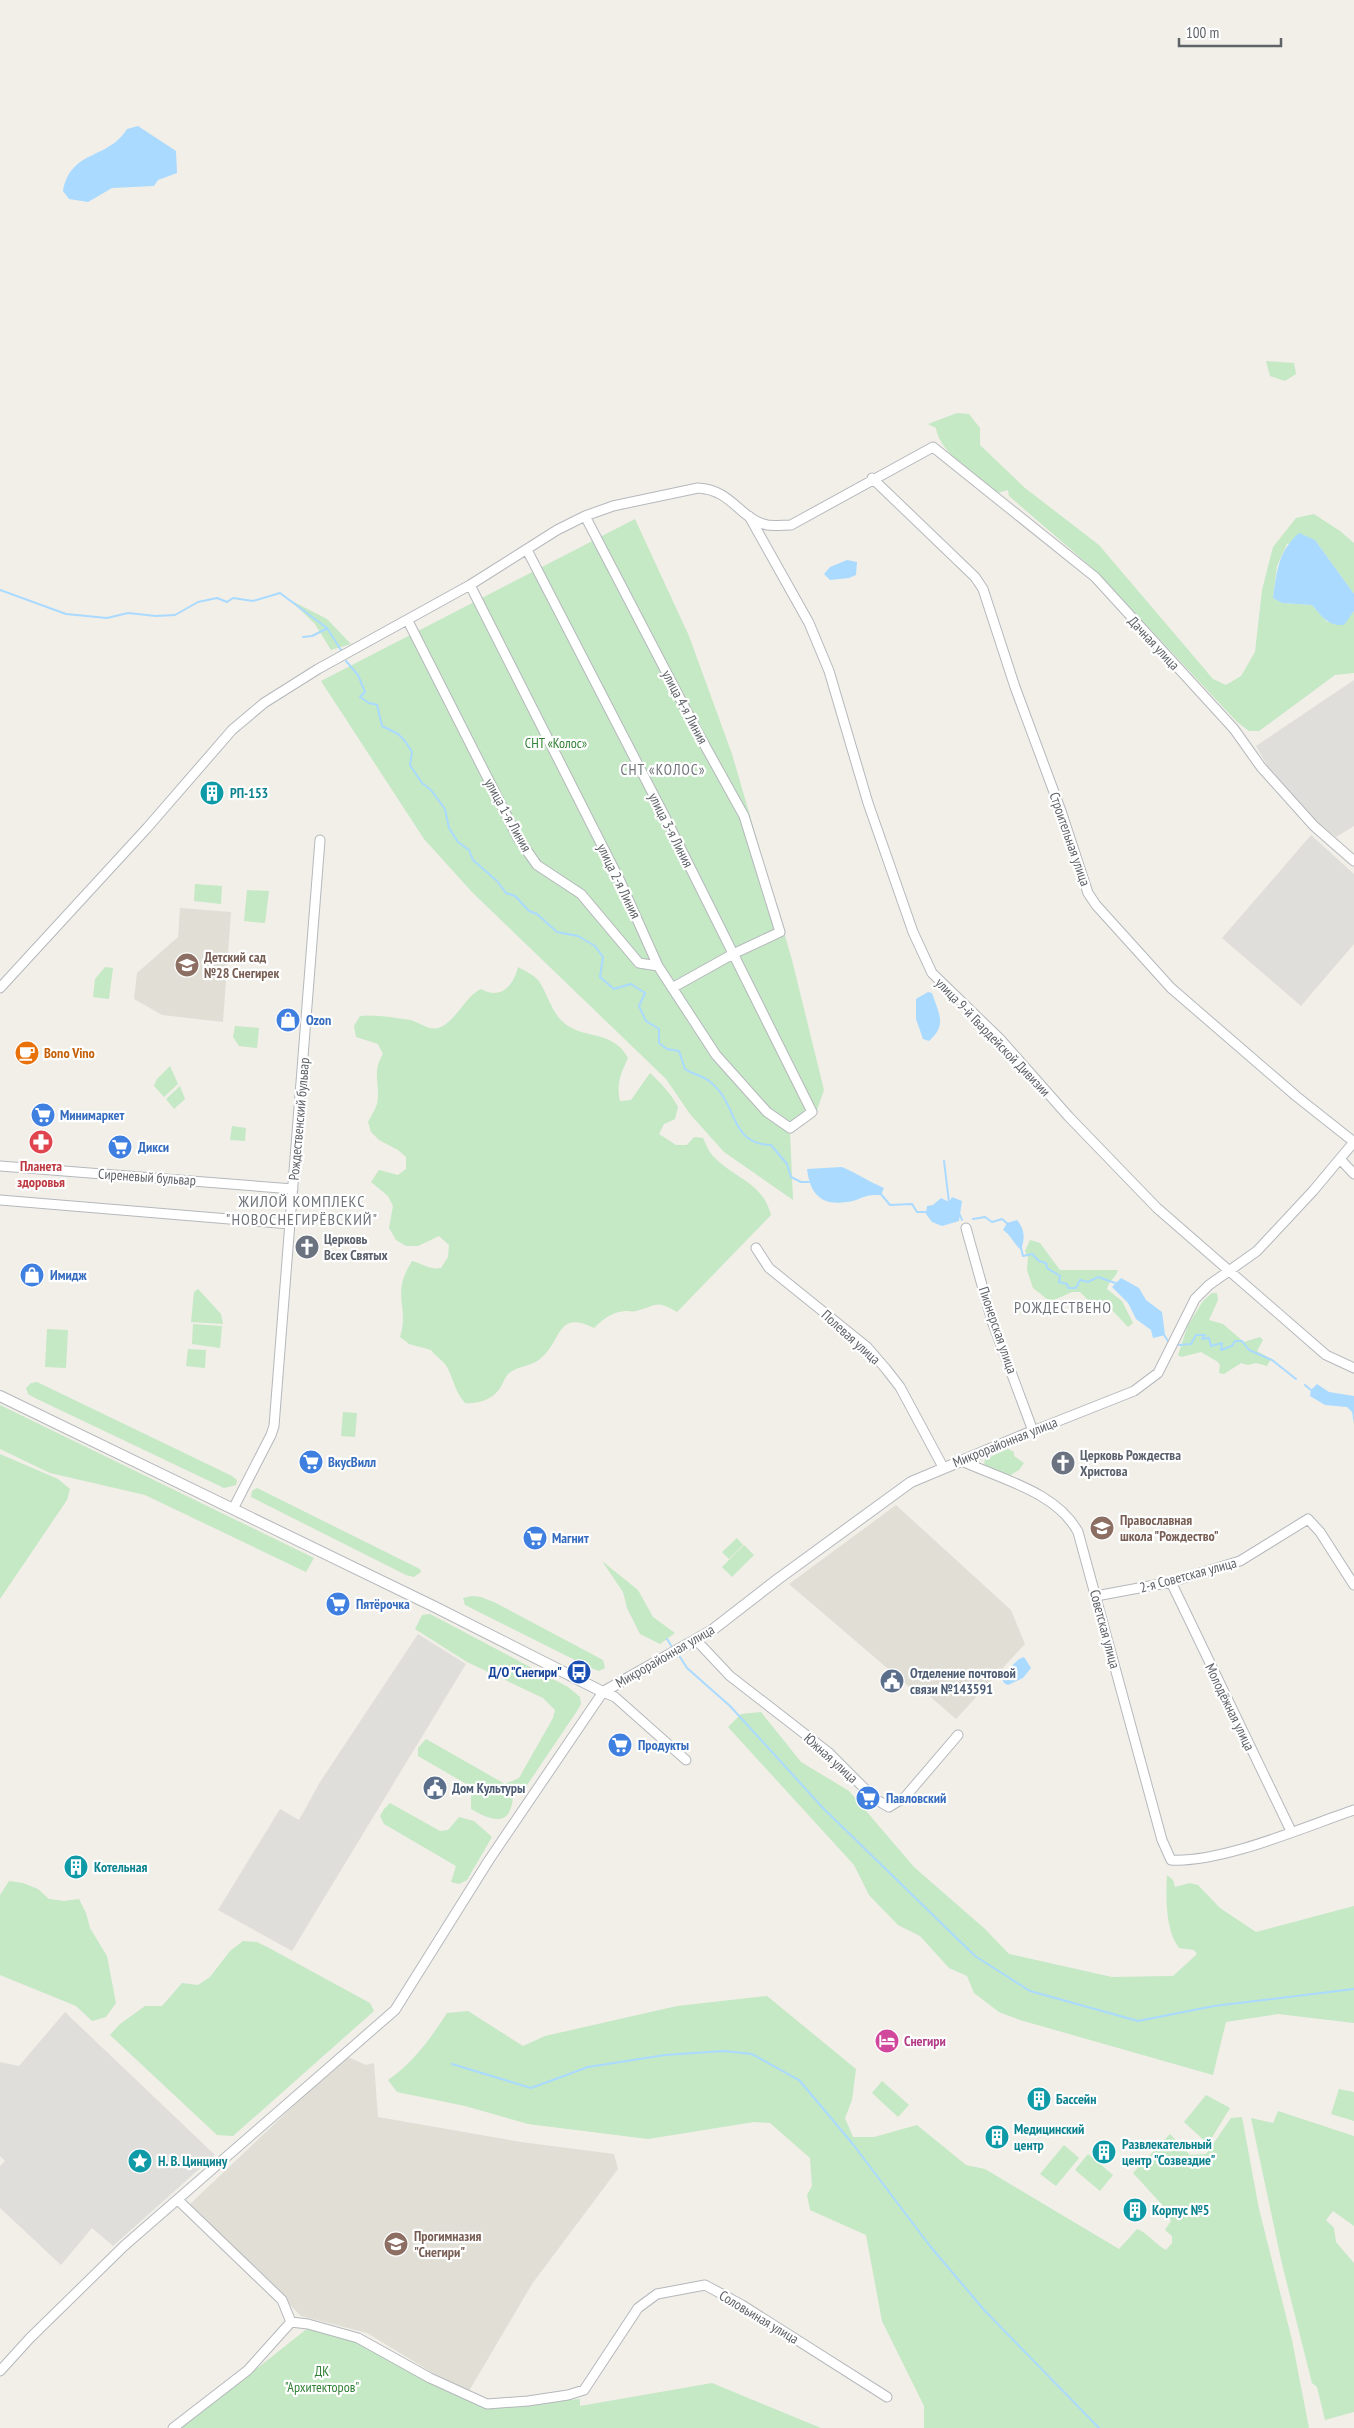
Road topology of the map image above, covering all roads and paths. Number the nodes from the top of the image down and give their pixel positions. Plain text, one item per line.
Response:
1 (872, 478) junction
2 (585, 516) junction
3 (749, 516) junction
4 (527, 550) junction
5 (470, 585) junction
6 (408, 621) junction
7 (320, 840) dead end
8 (1354, 861) edge
9 (733, 954) junction
10 (658, 966) junction
11 (0, 988) edge
12 (672, 988) junction
13 (812, 1112) joint
14 (1354, 1142) edge
15 (1340, 1159) junction
16 (0, 1166) edge
17 (1354, 1174) edge
18 (293, 1189) junction
19 (0, 1200) edge
20 (290, 1224) junction
21 (966, 1228) dead end
22 (756, 1248) dead end
23 (1230, 1272) junction
24 (1354, 1368) edge
25 (0, 1396) edge
26 (1034, 1431) junction
27 (960, 1460) junction
28 (943, 1467) junction
29 (233, 1509) junction
30 (1171, 1582) junction
31 (1354, 1585) edge
32 (1096, 1596) junction
33 (697, 1641) junction
34 (603, 1692) junction
35 (958, 1735) dead end
36 (686, 1760) dead end
37 (1354, 1810) edge
38 (1291, 1832) junction
39 (178, 2200) junction
40 (291, 2322) junction
41 (0, 2371) edge
42 (888, 2397) dead end
43 (173, 2428) edge

1 - 3 street
1 - 8 street, Дачная улица
1 - 14 street, Строительная улица
2 - 3 street
2 - 4 street
2 - 9 street, улица 4-я Линия
3 - 23 street, улица 9-й Гвардейской Дивизии
4 - 5 street
4 - 9 street, улица 3-я Линия
5 - 6 street
5 - 10 street, улица 2-я Линия
6 - 10 street, улица 1-я Линия
6 - 11 street
7 - 18 street, Рождественский бульвар
9 - 12 street
9 - 13 street, улица 3-я Линия
10 - 12 street, улица 2-я Линия
12 - 13 street, улица 2-я Линия
14 - 15 street, Микрорайонная улица
15 - 17 street
15 - 23 street, Микрорайонная улица
16 - 18 street, Сиреневый бульвар
18 - 20 street, Рождественский бульвар
19 - 20 street
20 - 29 street, Рождественский бульвар
21 - 26 street, Пионерская улица
22 - 28 street, Полевая улица
23 - 24 street, улица 9-й Гвардейской Дивизии
23 - 26 street, Микрорайонная улица
25 - 29 street
26 - 27 street, Микрорайонная улица
27 - 28 street, Микрорайонная улица
27 - 32 street, Советская улица
28 - 33 street, Микрорайонная улица
29 - 34 street
30 - 31 street, 2-я Советская улица
30 - 32 street, 2-я Советская улица
30 - 38 street, Молодёжная улица
32 - 38 street, Советская улица
33 - 34 street, Микрорайонная улица
33 - 35 street, Южная улица
34 - 36 street
34 - 39 street
37 - 38 street
39 - 40 street
39 - 41 street
40 - 42 street, Соловьиная улица
40 - 43 street

